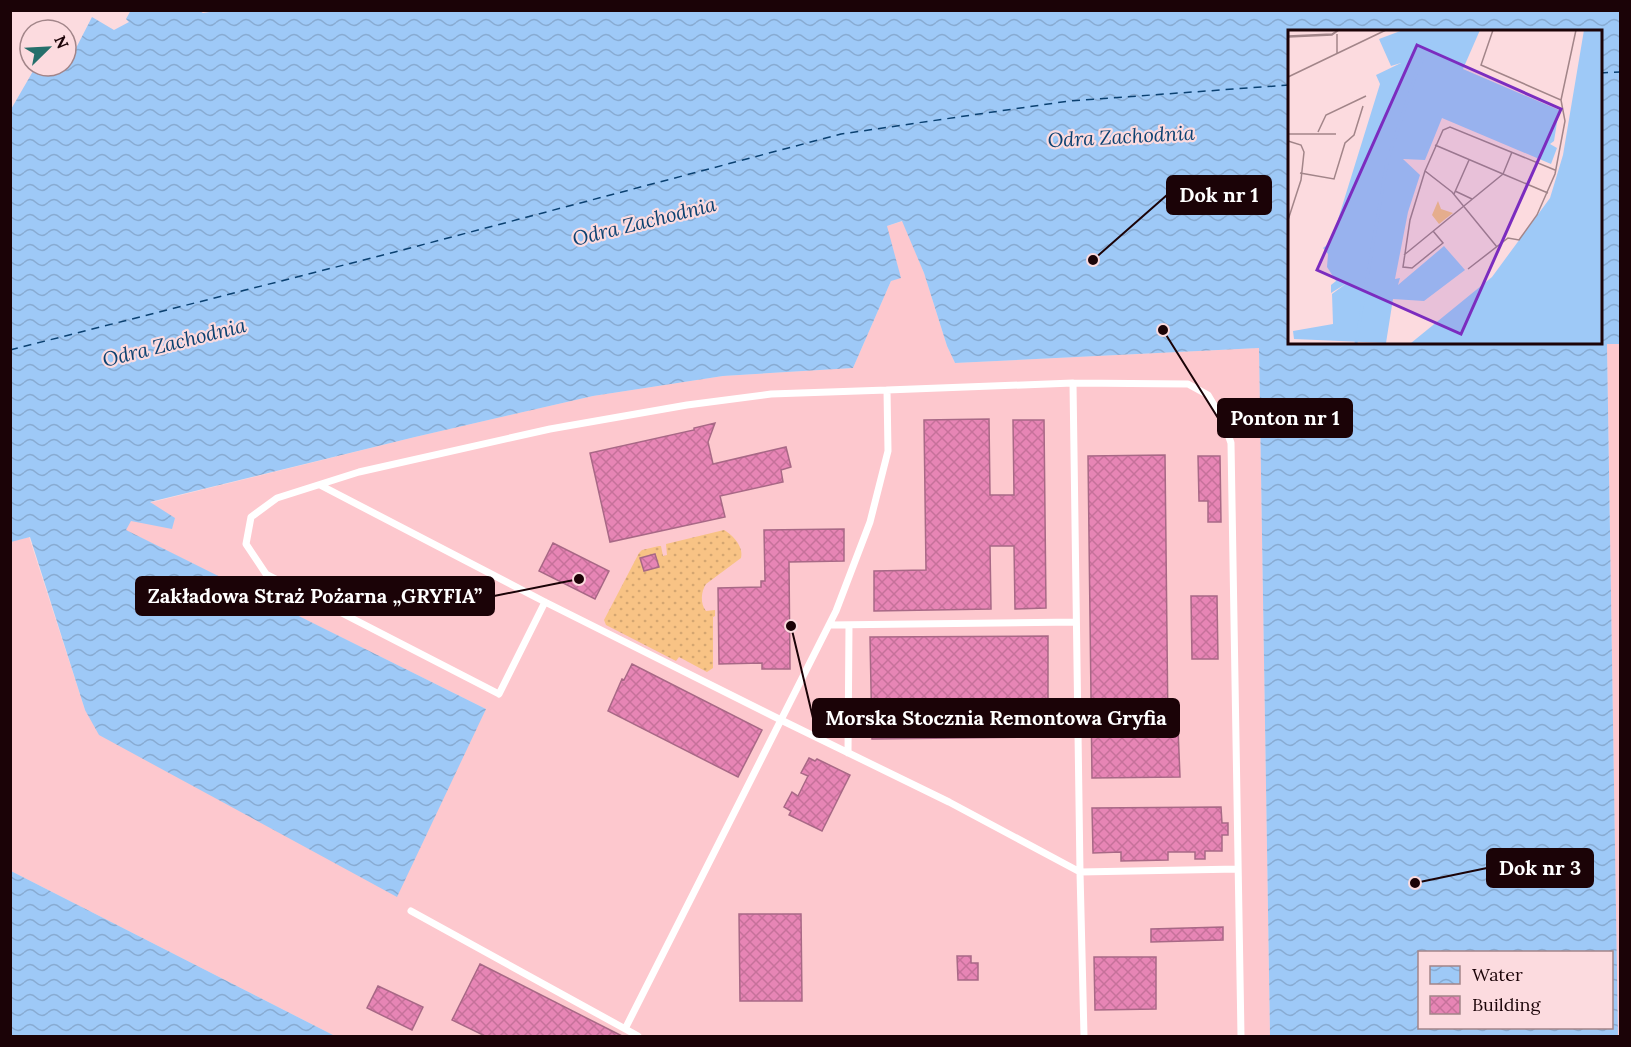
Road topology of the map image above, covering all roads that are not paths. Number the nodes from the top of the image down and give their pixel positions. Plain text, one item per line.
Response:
1 (1073, 383) junction
2 (887, 390) junction
3 (320, 484) junction
4 (545, 602) junction
5 (1076, 622) junction
6 (828, 625) junction
7 (849, 625) junction
8 (781, 720) junction
9 (848, 753) junction
10 (1238, 869) junction
11 (1080, 872) junction
12 (411, 911) dead end
13 (625, 1029) junction
14 (638, 1036) edge
15 (1084, 1036) edge
16 (1241, 1036) edge

1 - 2 lane
1 - 5 lane
1 - 10 lane
2 - 3 lane
2 - 6 lane
3 - 4 lane
3 - 4 lane
4 - 8 lane
5 - 7 lane
5 - 11 lane
6 - 7 lane
6 - 8 lane
7 - 9 lane
8 - 9 lane
8 - 13 lane
9 - 11 lane
10 - 11 lane
10 - 16 lane
11 - 15 lane
12 - 13 lane
13 - 14 lane

